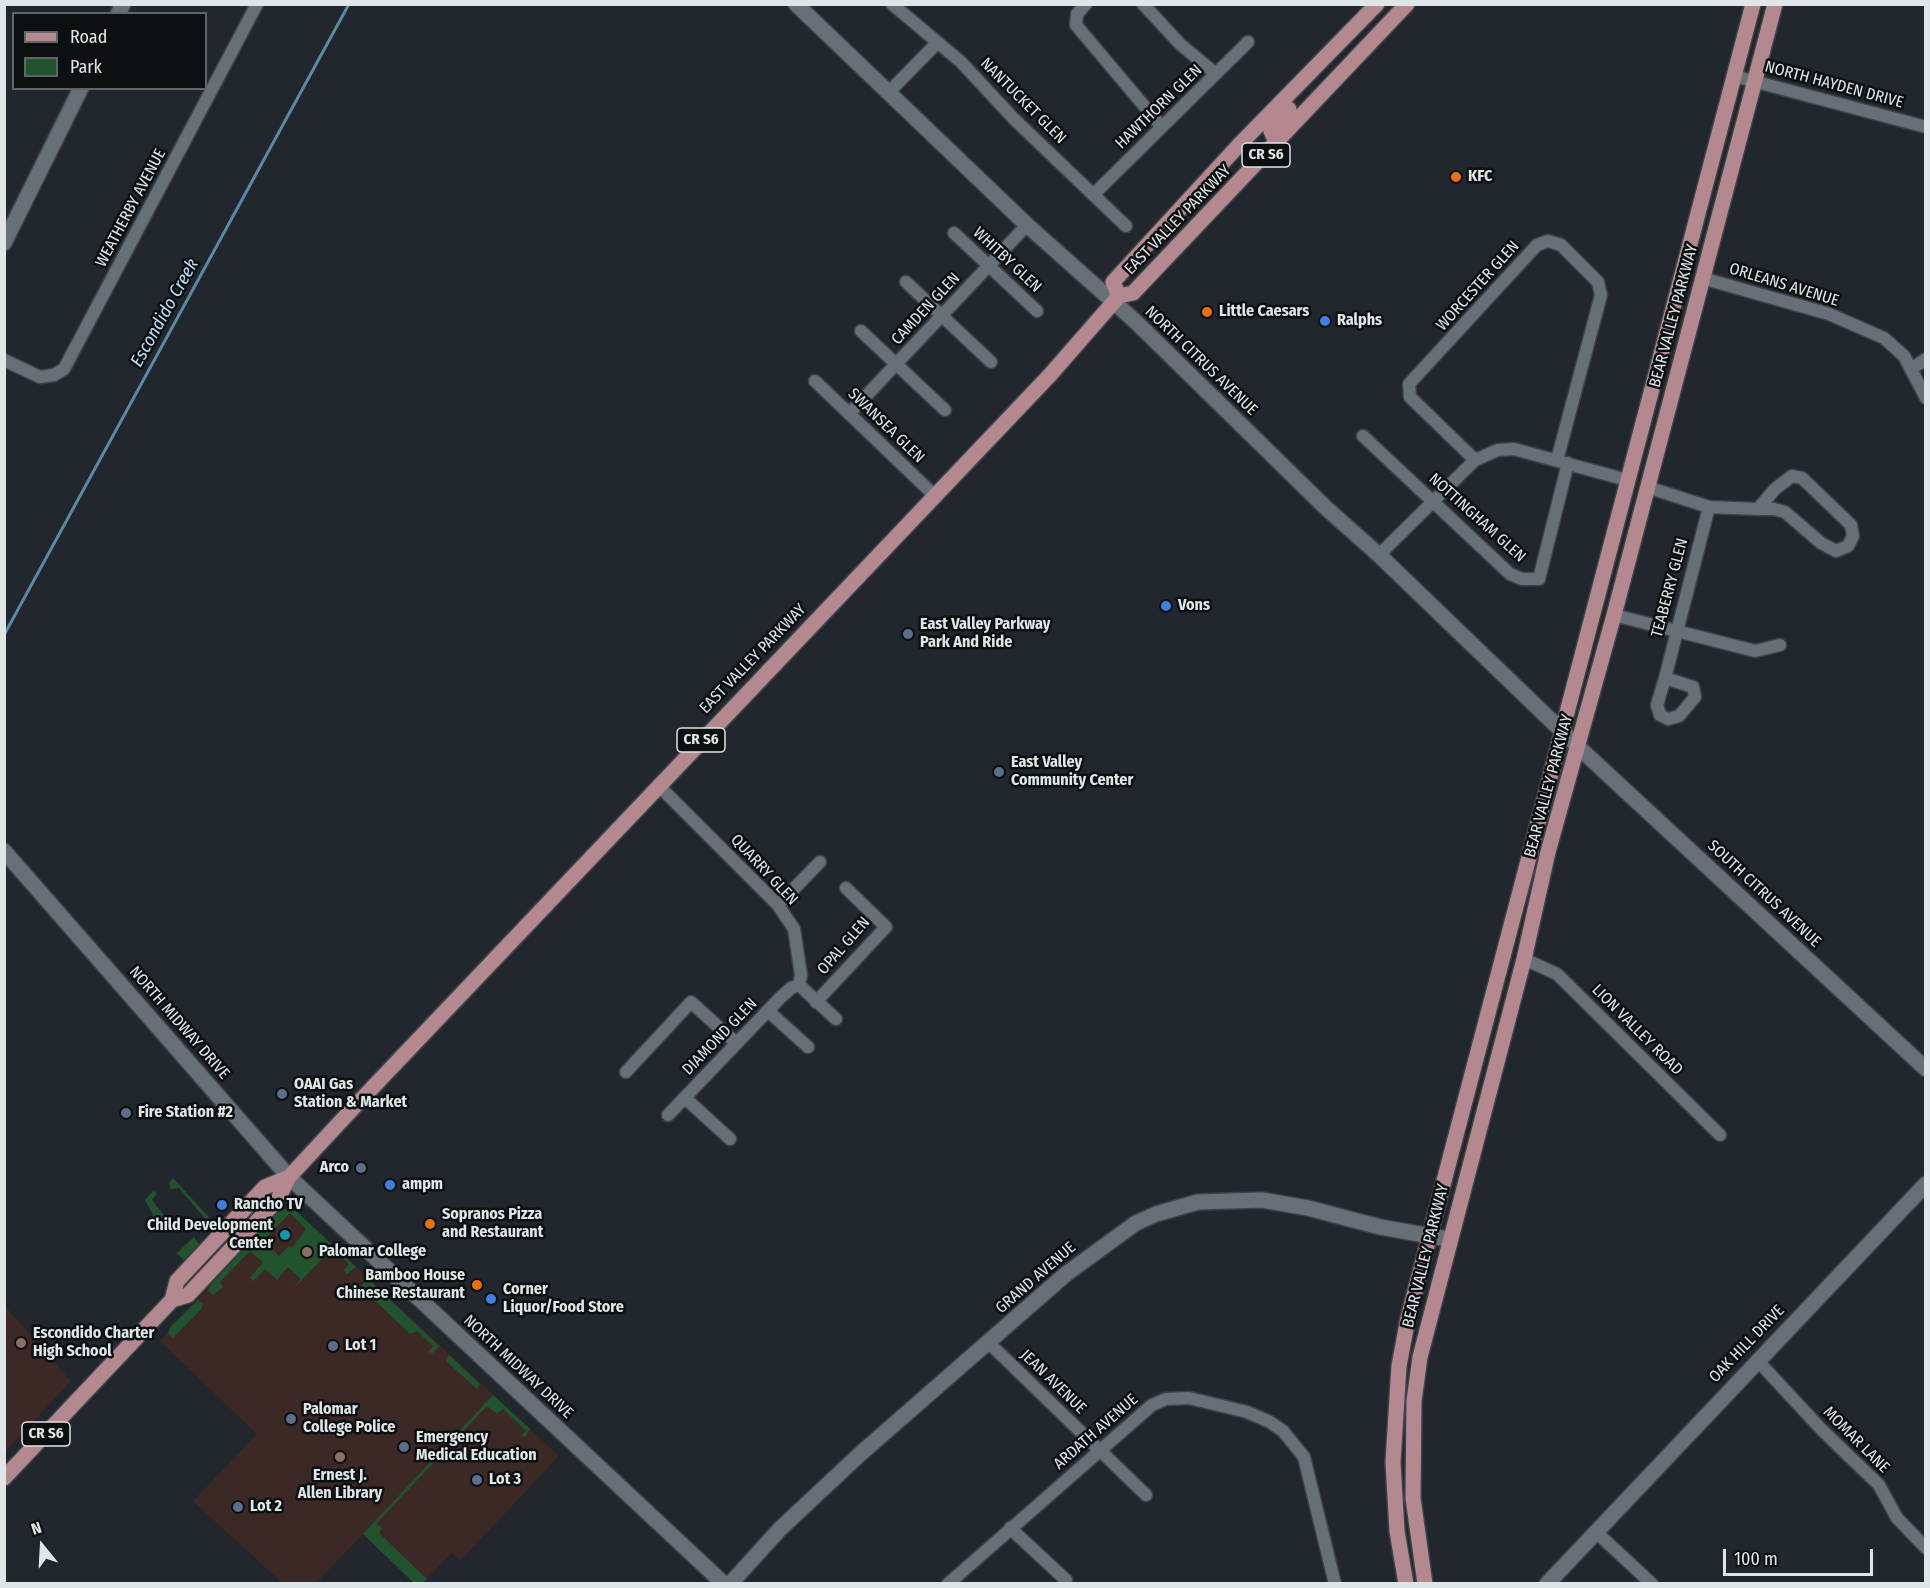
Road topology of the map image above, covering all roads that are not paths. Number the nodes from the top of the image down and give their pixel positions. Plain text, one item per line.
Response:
1 (257, 4) edge
2 (796, 4) edge
3 (892, 4) edge
4 (1086, 4) edge
5 (1143, 4) edge
6 (1377, 4) edge
7 (1407, 4) edge
8 (1753, 4) edge
9 (1775, 4) edge
10 (1248, 42) dead end
11 (937, 43) junction
12 (1216, 74) junction
13 (1734, 76) junction
14 (1755, 81) junction
15 (1302, 83) junction
16 (80, 90) edge
17 (889, 92) junction
18 (1161, 126) junction
19 (1926, 127) edge
20 (1277, 144) junction
21 (1093, 195) junction
22 (1028, 225) junction
23 (1125, 226) dead end
24 (954, 233) dead end
25 (4, 243) edge
26 (989, 266) junction
27 (1702, 278) junction
28 (906, 282) dead end
29 (1117, 301) junction
30 (1037, 311) dead end
31 (942, 316) junction
32 (861, 331) dead end
33 (1926, 359) edge
34 (4, 360) edge
35 (991, 362) dead end
36 (896, 365) junction
37 (1911, 369) junction
38 (815, 381) dead end
39 (1926, 398) edge
40 (945, 410) dead end
41 (849, 414) junction
42 (1363, 436) dead end
43 (1475, 460) junction
44 (1562, 461) junction
45 (1627, 480) junction
46 (1647, 487) junction
47 (934, 495) junction
48 (1434, 503) junction
49 (1709, 507) junction
50 (1758, 509) junction
51 (1379, 555) junction
52 (1614, 615) junction
53 (1675, 632) junction
54 (1780, 645) dead end
55 (1665, 678) dead end
56 (1562, 730) junction
57 (1578, 746) junction
58 (658, 784) junction
59 (4, 851) edge
60 (820, 862) dead end
61 (846, 888) dead end
62 (778, 905) junction
63 (1524, 959) junction
64 (799, 985) junction
65 (816, 1002) junction
66 (768, 1011) junction
67 (836, 1019) dead end
68 (736, 1043) junction
69 (808, 1047) dead end
70 (1926, 1069) edge
71 (626, 1072) dead end
72 (686, 1098) junction
73 (668, 1115) dead end
74 (1720, 1135) dead end
75 (730, 1139) dead end
76 (289, 1177) junction
77 (1926, 1184) edge
78 (1428, 1236) junction
79 (1448, 1239) junction
80 (989, 1343) junction
81 (1757, 1360) junction
82 (1100, 1450) junction
83 (4, 1478) edge
84 (1146, 1495) dead end
85 (1010, 1528) junction
86 (1595, 1531) junction
87 (1926, 1548) edge
88 (1066, 1580) dead end
89 (724, 1584) edge
90 (729, 1584) edge
91 (948, 1584) edge
92 (1335, 1584) edge
93 (1406, 1584) edge
94 (1425, 1584) edge
95 (1547, 1584) edge
96 (1652, 1584) edge

1 - 34 street, WEATHERBY AVENUE
2 - 17 street, NORTH CITRUS AVENUE
3 - 11 street, NANTUCKET GLEN
4 - 18 street
5 - 12 street
6 - 15 main road, EAST VALLEY PARKWAY / CR S6
7 - 20 main road, EAST VALLEY PARKWAY / CR S6
8 - 13 main road, BEAR VALLEY PARKWAY
9 - 14 main road, BEAR VALLEY PARKWAY
10 - 12 street, HAWTHORN GLEN
11 - 17 street
11 - 21 street, NANTUCKET GLEN
12 - 18 street, HAWTHORN GLEN
13 - 14 street, NORTH HAYDEN DRIVE
13 - 45 main road, BEAR VALLEY PARKWAY
14 - 19 street, NORTH HAYDEN DRIVE
14 - 27 main road, BEAR VALLEY PARKWAY
15 - 20 main road
15 - 29 main road, EAST VALLEY PARKWAY / CR S6
16 - 25 street
17 - 22 street, NORTH CITRUS AVENUE
18 - 21 street, HAWTHORN GLEN
20 - 29 main road, EAST VALLEY PARKWAY / CR S6
21 - 23 street, NANTUCKET GLEN
22 - 26 street, CAMDEN GLEN
22 - 29 street, NORTH CITRUS AVENUE
24 - 26 street, WHITBY GLEN
26 - 30 street, WHITBY GLEN
26 - 31 street, CAMDEN GLEN
27 - 37 street, ORLEANS AVENUE
27 - 46 main road, BEAR VALLEY PARKWAY
28 - 31 street
29 - 47 main road, EAST VALLEY PARKWAY / CR S6
29 - 51 street, NORTH CITRUS AVENUE
31 - 35 street
31 - 36 street, CAMDEN GLEN
32 - 36 street
33 - 37 street
36 - 40 street
36 - 41 street, CAMDEN GLEN
37 - 39 street, ORLEANS AVENUE
38 - 41 street, SWANSEA GLEN
41 - 47 street, SWANSEA GLEN
42 - 48 street, NOTTINGHAM GLEN
43 - 44 street
43 - 44 street, WORCESTER GLEN
43 - 48 street
44 - 45 street
44 - 48 street, NOTTINGHAM GLEN
45 - 56 main road, BEAR VALLEY PARKWAY
46 - 49 street
46 - 52 main road, BEAR VALLEY PARKWAY
47 - 58 main road, EAST VALLEY PARKWAY / CR S6
48 - 51 street
49 - 50 street
49 - 53 street, TEABERRY GLEN
50 - 50 street
51 - 56 street, NORTH CITRUS AVENUE
52 - 53 street
52 - 57 main road, BEAR VALLEY PARKWAY
53 - 54 street
53 - 55 street, TEABERRY GLEN
56 - 57 street, NORTH CITRUS AVENUE
56 - 78 main road, BEAR VALLEY PARKWAY
57 - 63 main road, BEAR VALLEY PARKWAY
57 - 70 street, SOUTH CITRUS AVENUE
58 - 62 street, QUARRY GLEN
58 - 76 main road, EAST VALLEY PARKWAY / CR S6
59 - 76 street, NORTH MIDWAY DRIVE
60 - 62 street
61 - 65 street, OPAL GLEN
62 - 64 street, QUARRY GLEN
63 - 74 street, LION VALLEY ROAD
63 - 79 main road, BEAR VALLEY PARKWAY
64 - 65 street
64 - 66 street, DIAMOND GLEN
65 - 67 street
66 - 68 street, DIAMOND GLEN
66 - 69 street
68 - 71 street
68 - 72 street, DIAMOND GLEN
72 - 73 street, DIAMOND GLEN
72 - 75 street
76 - 83 main road, EAST VALLEY PARKWAY / CR S6
76 - 89 street, NORTH MIDWAY DRIVE
77 - 81 street, OAK HILL DRIVE
78 - 79 street, GRAND AVENUE
78 - 80 street, GRAND AVENUE
78 - 93 main road, BEAR VALLEY PARKWAY
79 - 94 main road, BEAR VALLEY PARKWAY
80 - 82 street, JEAN AVENUE
80 - 90 street, GRAND AVENUE
81 - 86 street, OAK HILL DRIVE
81 - 87 street, MOMAR LANE
82 - 84 street, JEAN AVENUE
82 - 85 street, ARDATH AVENUE
82 - 92 street, ARDATH AVENUE
85 - 88 street
85 - 91 street, ARDATH AVENUE
86 - 95 street, OAK HILL DRIVE
86 - 96 street

